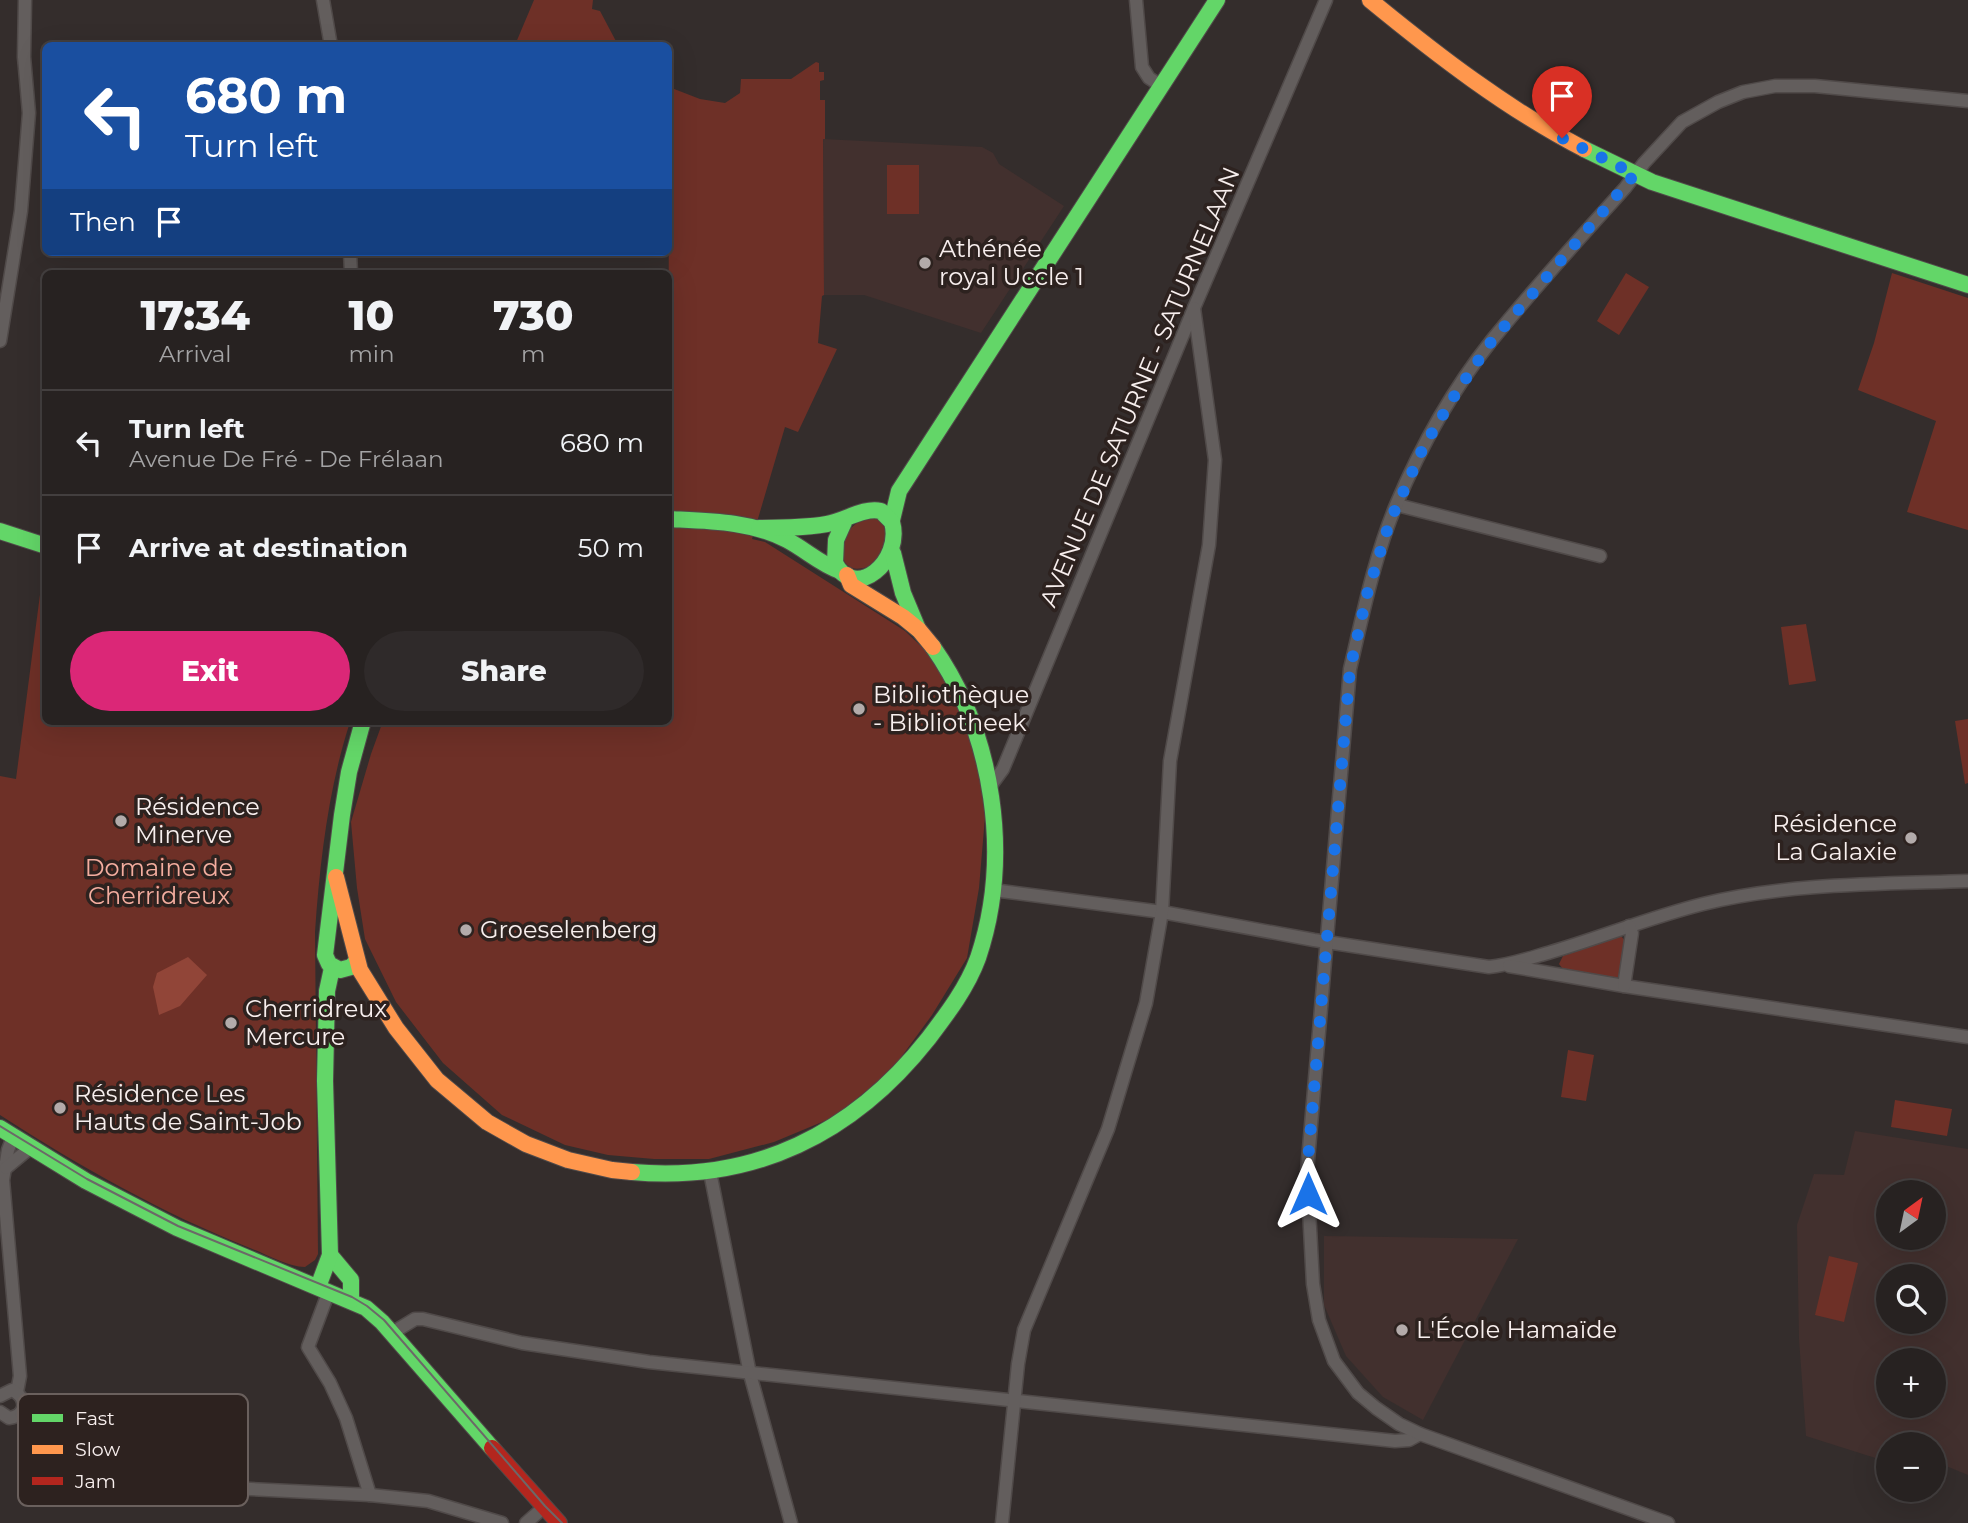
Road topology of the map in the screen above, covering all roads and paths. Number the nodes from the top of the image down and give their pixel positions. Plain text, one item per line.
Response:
1 (25, 0) edge
2 (323, 0) edge
3 (1136, 0) edge
4 (1217, 0) edge
5 (1326, 0) edge
6 (1373, 1) edge
7 (330, 42) edge
8 (1160, 85) junction
9 (1968, 101) edge
10 (1635, 174) junction
11 (1968, 285) edge
12 (1194, 308) junction
13 (0, 341) edge
14 (899, 491) junction
15 (1396, 505) junction
16 (877, 510) junction
17 (672, 519) edge
18 (845, 520) junction
19 (891, 520) junction
20 (759, 528) junction
21 (0, 531) edge
22 (42, 544) edge
23 (893, 553) junction
24 (1600, 556) dead end
25 (843, 573) junction
26 (918, 629) junction
27 (362, 725) edge
28 (989, 788) junction
29 (336, 877) junction
30 (1968, 881) edge
31 (993, 890) junction
32 (1161, 912) junction
33 (1629, 926) junction
34 (351, 940) junction
35 (1326, 942) junction
36 (328, 945) junction
37 (357, 961) junction
38 (1554, 961) junction
39 (1506, 965) junction
40 (332, 968) junction
41 (1625, 986) junction
42 (1968, 1037) edge
43 (6, 1133) edge
44 (30, 1148) junction
45 (6, 1168) junction
46 (710, 1172) junction
47 (330, 1255) junction
48 (324, 1289) junction
49 (351, 1300) junction
50 (392, 1333) junction
51 (750, 1374) junction
52 (17, 1392) joint
53 (0, 1396) edge
54 (1015, 1401) junction
55 (0, 1412) edge
56 (18, 1414) edge
57 (1420, 1434) junction
58 (248, 1489) edge
59 (370, 1495) junction
60 (543, 1508) junction
61 (502, 1523) edge
62 (526, 1523) edge
63 (559, 1523) edge
64 (792, 1523) edge
65 (1002, 1523) edge
66 (1668, 1523) edge

1 - 13 street
2 - 7 street
3 - 8 street
4 - 8 street
5 - 12 street, AVENUE DE SATURNE - SATURNELAAN
6 - 10 street
8 - 14 street
9 - 10 street
10 - 11 street
10 - 15 street
12 - 28 street, AVENUE DE SATURNE - SATURNELAAN
12 - 32 street
14 - 16 street
14 - 19 street
15 - 24 street
15 - 35 street
16 - 18 street
16 - 19 street
17 - 20 street
18 - 20 street
18 - 25 street
19 - 23 street
20 - 25 street
21 - 22 street
23 - 25 street
23 - 26 street
25 - 26 street
26 - 28 street
27 - 29 street
28 - 31 street
29 - 34 street
29 - 36 street
30 - 33 street
31 - 32 street
31 - 46 street
32 - 35 street
32 - 54 street
33 - 38 street
33 - 41 street
34 - 36 street
34 - 37 street
35 - 39 street
35 - 57 street
36 - 40 street
37 - 40 street
37 - 46 street
38 - 39 street
38 - 39 street
38 - 41 street
40 - 47 street
41 - 42 street
43 - 44 street
43 - 45 street
44 - 45 street
44 - 48 street
45 - 52 street
46 - 51 street
47 - 48 street
47 - 49 street
48 - 49 street
48 - 59 street
49 - 50 street
50 - 51 street
50 - 60 street
51 - 54 street
51 - 64 street
52 - 53 street
54 - 57 street
54 - 65 street
55 - 56 street
57 - 66 street
58 - 59 street
59 - 61 street
60 - 62 street
60 - 63 street

